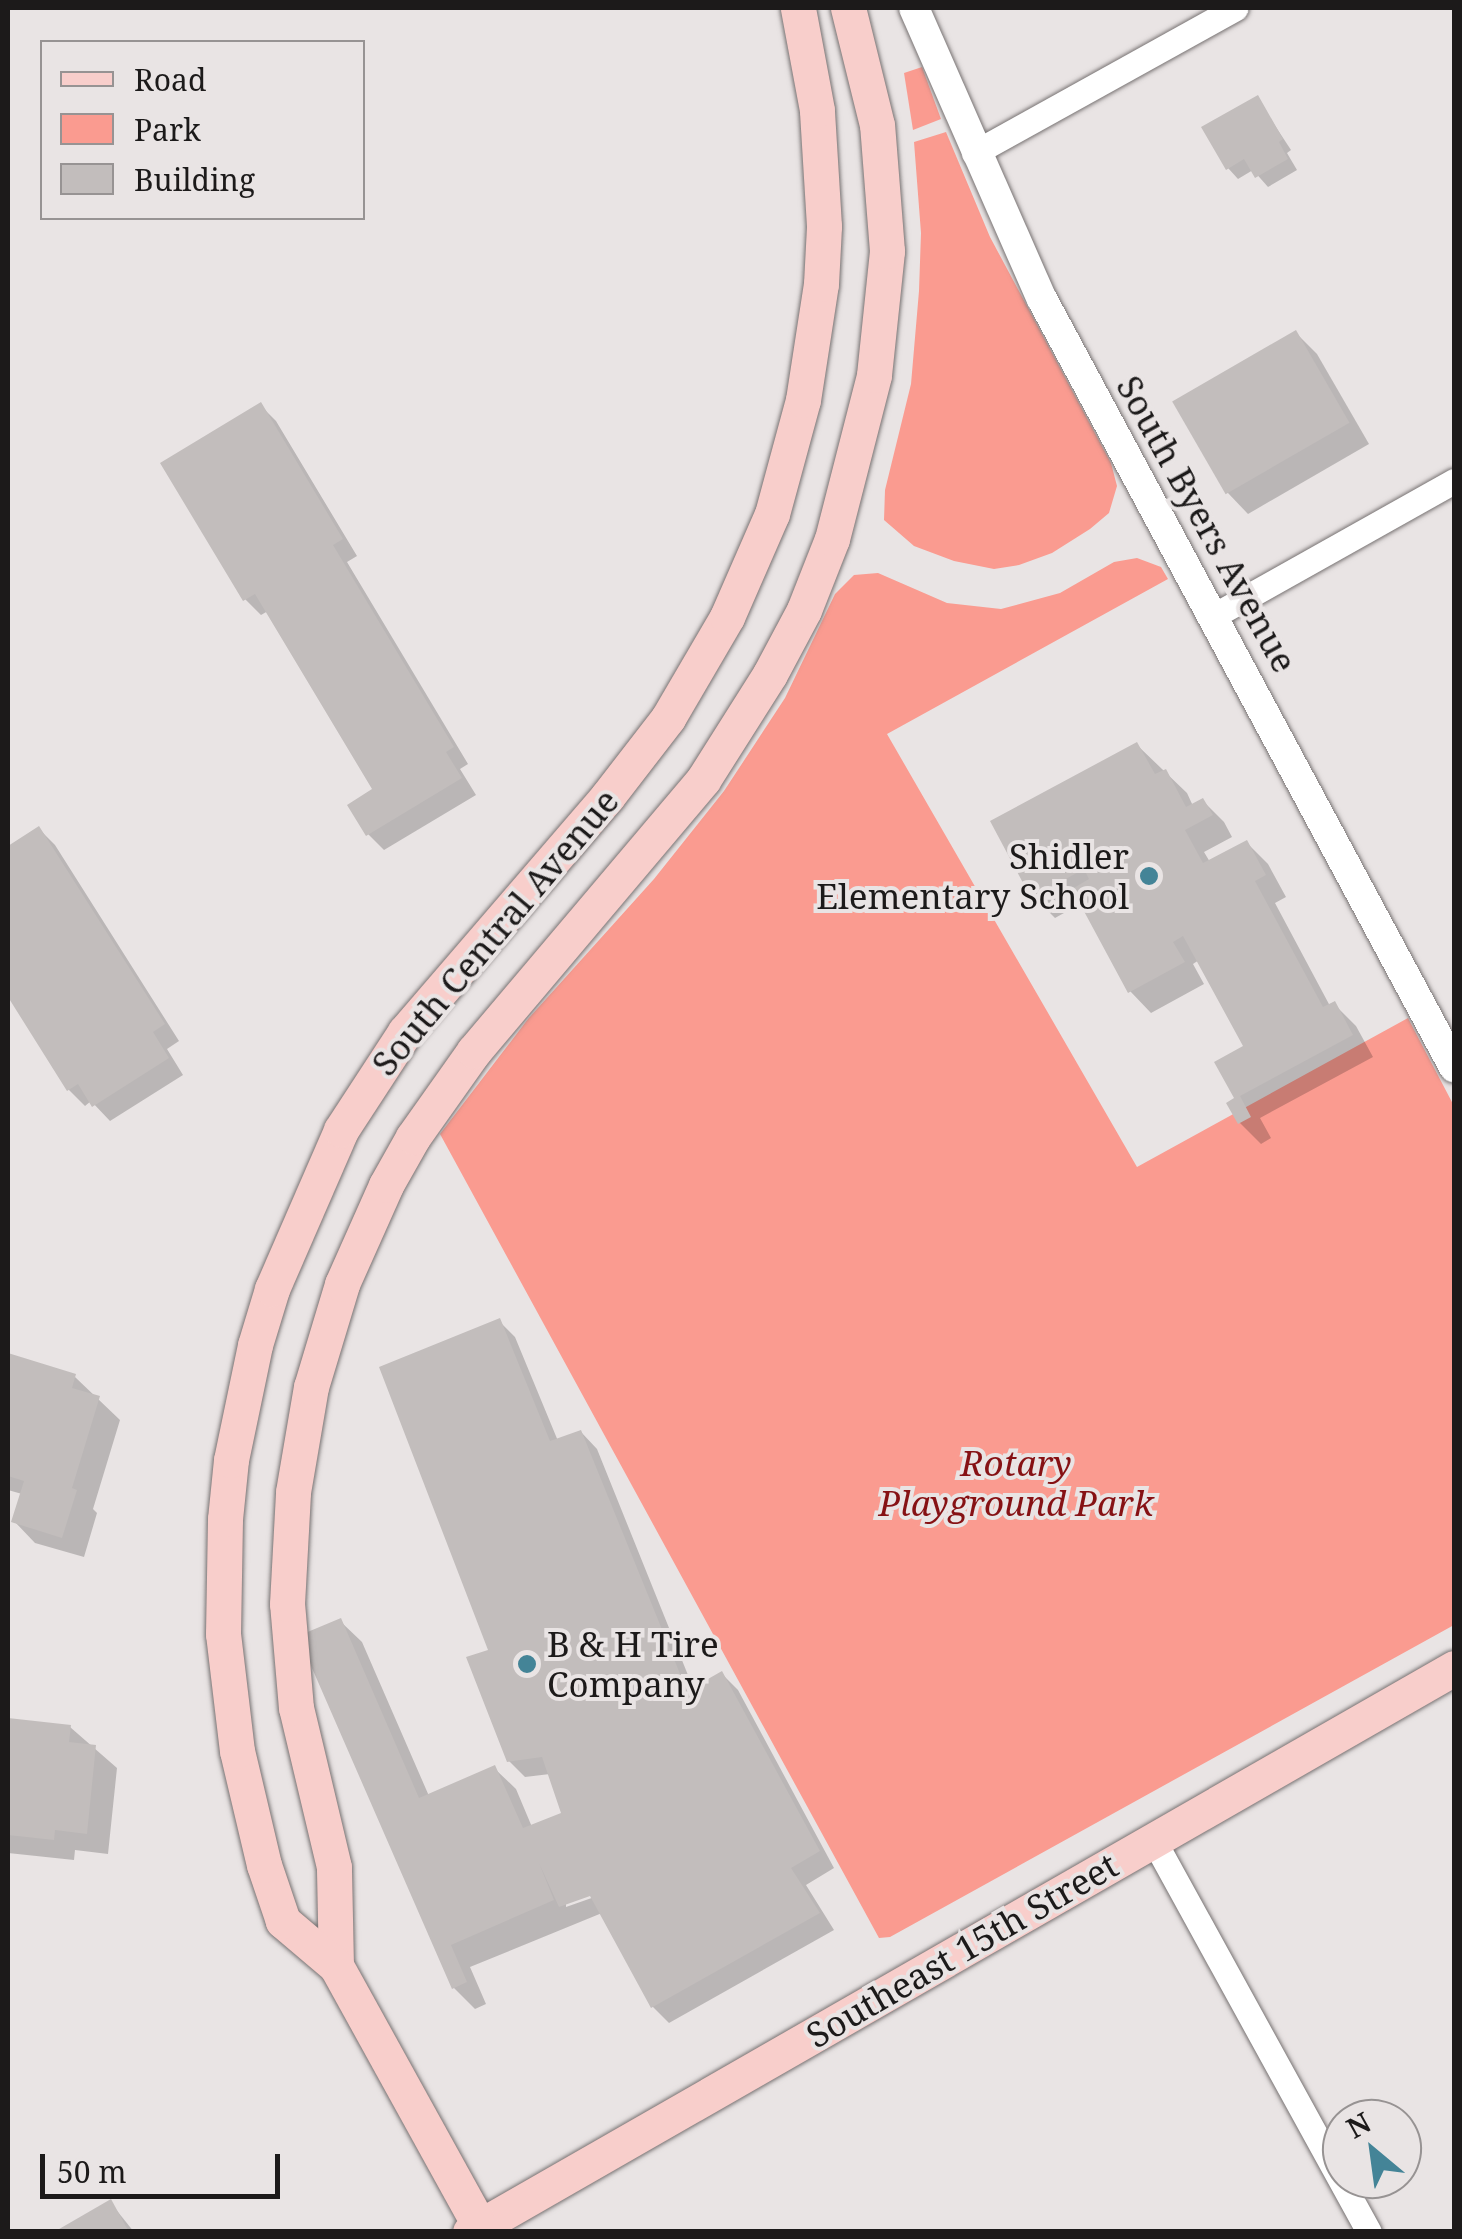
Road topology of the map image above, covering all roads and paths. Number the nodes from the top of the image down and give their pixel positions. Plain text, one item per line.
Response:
1 (798, 8) edge
2 (848, 8) edge
3 (914, 8) edge
4 (1236, 8) edge
5 (974, 153) junction
6 (1454, 481) edge
7 (1215, 615) junction
8 (1454, 1067) edge
9 (1454, 1668) edge
10 (1154, 1842) junction
11 (336, 1966) junction
12 (478, 2230) edge
13 (1368, 2232) edge

1 - 11 main road, South Central Avenue
2 - 11 main road, South Central Avenue
3 - 5 street, South Byers Avenue
4 - 5 street
5 - 7 street, South Byers Avenue
6 - 7 street
7 - 8 street, South Byers Avenue
9 - 10 main road, Southeast 15th Street
10 - 12 main road, Southeast 15th Street
10 - 13 street
11 - 12 main road, South Central Avenue

